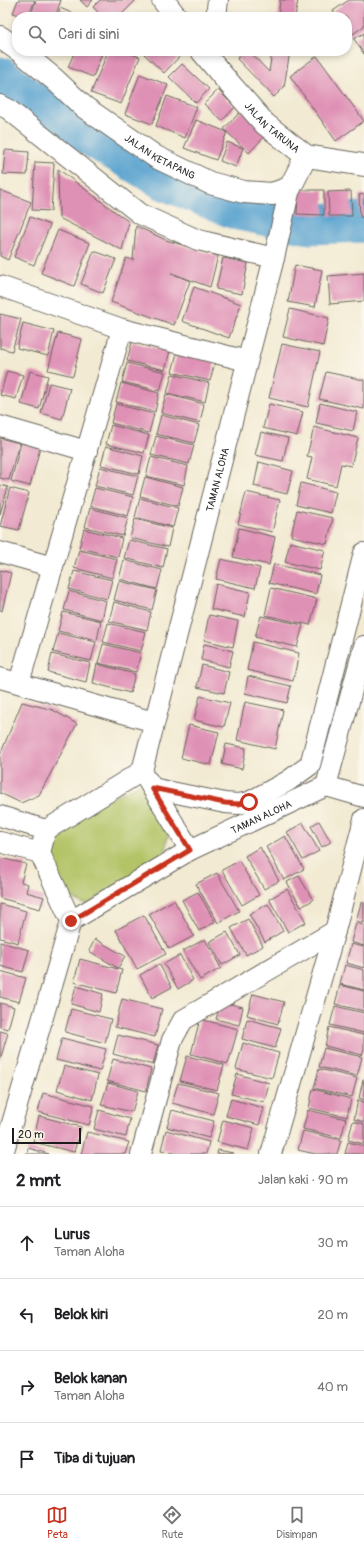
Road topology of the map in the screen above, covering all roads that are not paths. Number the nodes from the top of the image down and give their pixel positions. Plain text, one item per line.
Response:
1 (163, 0) edge
2 (218, 0) edge
3 (172, 12) edge
4 (217, 12) edge
5 (0, 37) edge
6 (12, 45) edge
7 (26, 56) edge
8 (210, 56) edge
9 (0, 105) edge
10 (306, 156) junction
11 (364, 165) edge
12 (288, 196) junction
13 (275, 252) junction
14 (0, 286) edge
15 (122, 330) junction
16 (247, 361) junction
17 (0, 426) edge
18 (87, 451) junction
19 (0, 552) edge
20 (364, 553) edge
21 (53, 567) junction
22 (364, 646) edge
23 (0, 678) edge
24 (19, 683) junction
25 (154, 722) junction
26 (142, 771) junction
27 (326, 786) junction
28 (152, 788) junction
29 (364, 797) edge
30 (0, 816) edge
31 (364, 819) edge
32 (46, 830) junction
33 (0, 842) edge
34 (190, 850) junction
35 (40, 853) junction
36 (71, 921) junction
37 (335, 931) junction
38 (2, 1154) edge
39 (141, 1154) edge
40 (271, 1154) edge

1 - 3 street
2 - 4 street
5 - 6 street
7 - 12 street, JALAN KETAPANG
8 - 10 street, JALAN TARUNA
9 - 13 street
10 - 11 street, JALAN TARUNA
10 - 12 street
12 - 13 street, TAMAN ALOHA
13 - 16 street, TAMAN ALOHA
14 - 15 street
15 - 16 street
15 - 18 street
16 - 25 street, TAMAN ALOHA
17 - 18 street
18 - 21 street
19 - 21 street
20 - 28 street, TAMAN ALOHA
21 - 24 street
22 - 27 street
23 - 24 street
24 - 25 street
25 - 26 street, TAMAN ALOHA
26 - 28 street
26 - 32 street
27 - 29 street
27 - 34 street, TAMAN ALOHA
28 - 34 street
30 - 32 street
31 - 37 street
32 - 35 street
33 - 35 street
34 - 36 street, TAMAN ALOHA
35 - 36 street
36 - 38 street
37 - 39 street
37 - 40 street

